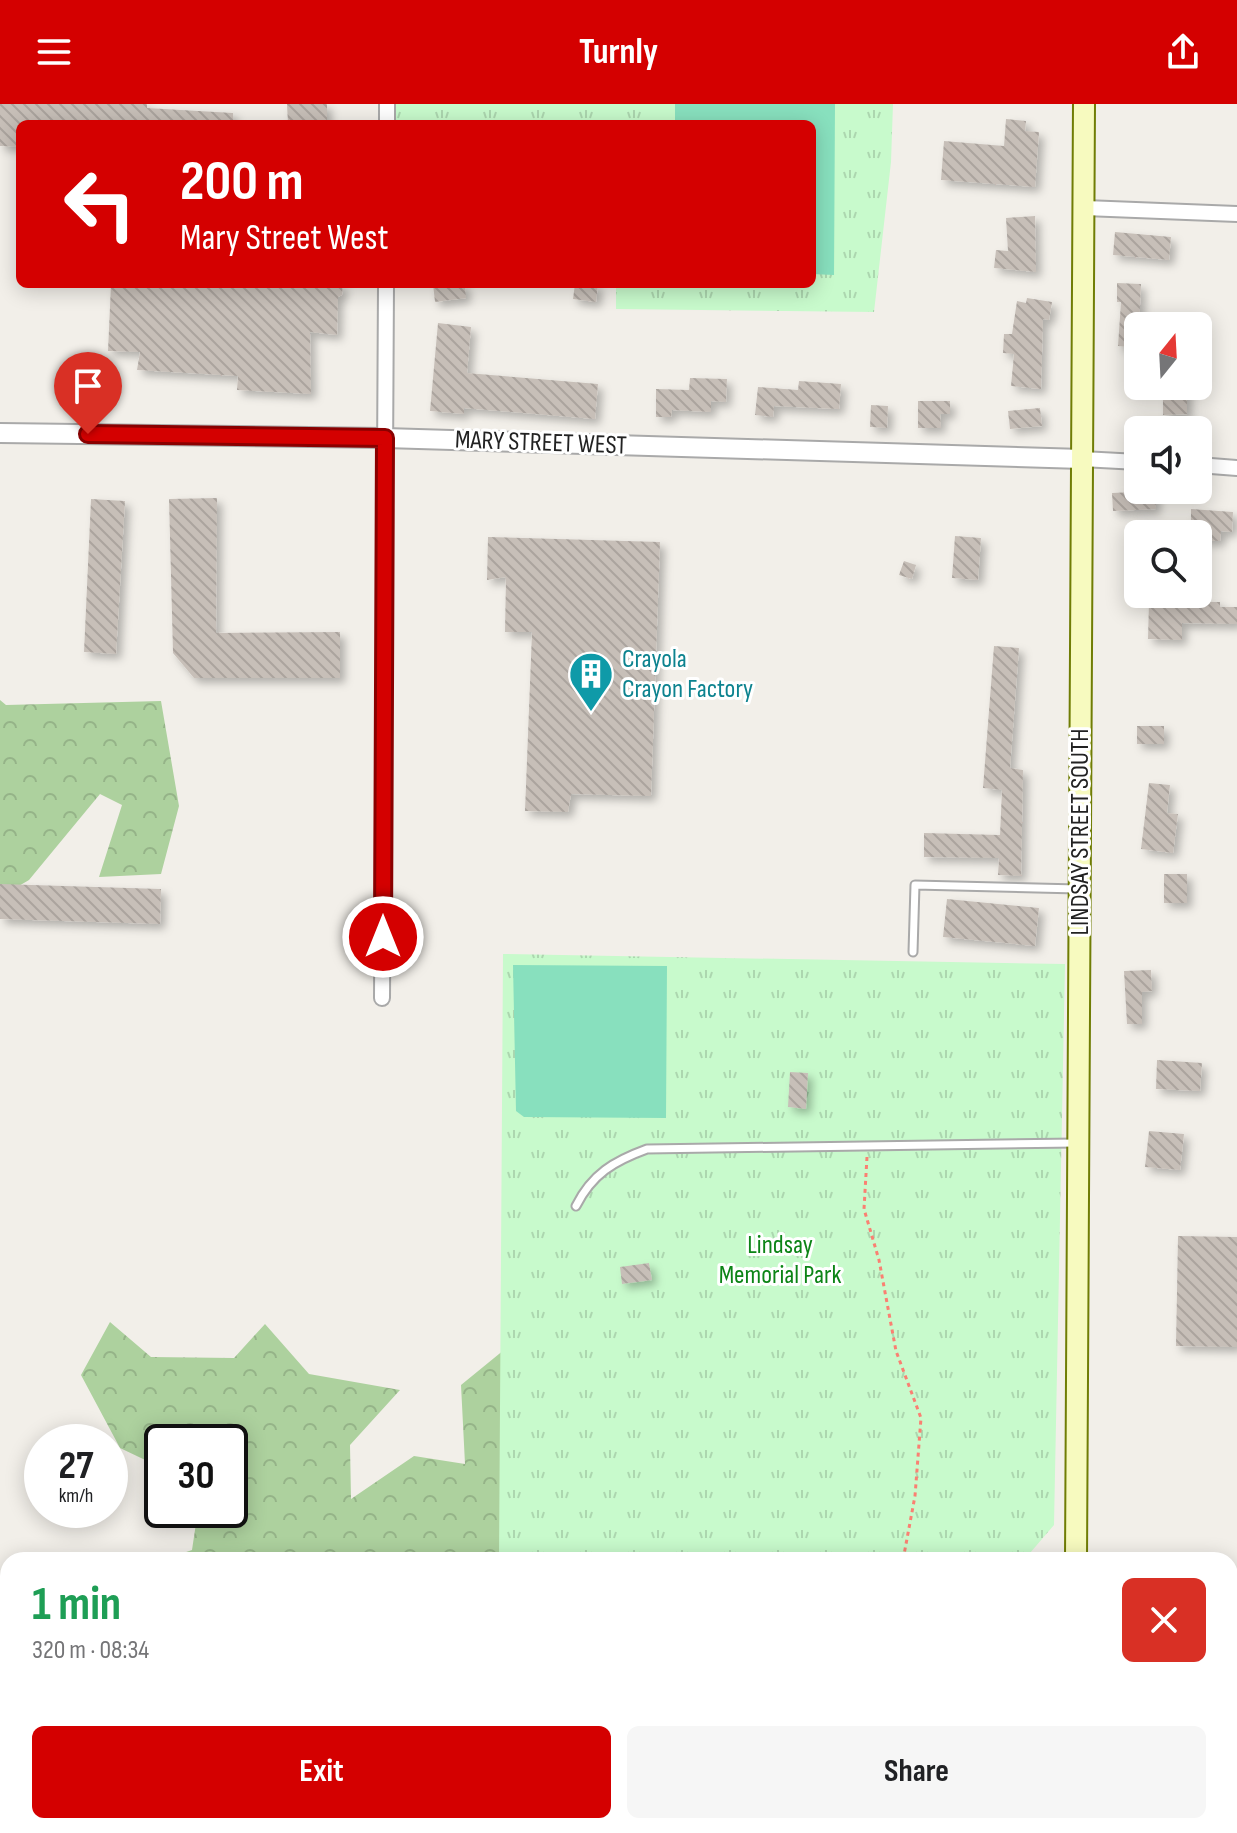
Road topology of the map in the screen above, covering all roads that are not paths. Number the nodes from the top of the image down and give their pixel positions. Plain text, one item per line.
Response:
1 (1084, 104) edge
2 (1085, 208) junction
3 (1237, 214) edge
4 (386, 288) edge
5 (0, 433) edge
6 (385, 438) junction
7 (1082, 459) junction
8 (1124, 461) edge
9 (1212, 466) edge
10 (1237, 468) edge
11 (1080, 889) junction
12 (913, 952) dead end
13 (382, 998) dead end
14 (1078, 1143) junction
15 (576, 1206) dead end
16 (1076, 1552) edge

1 - 2 main road, LINDSAY STREET SOUTH
2 - 3 street
2 - 7 main road, LINDSAY STREET SOUTH
4 - 6 street
5 - 6 street, MARY STREET WEST
6 - 7 street, MARY STREET WEST
6 - 13 street
7 - 8 street
7 - 11 main road, LINDSAY STREET SOUTH
9 - 10 street
11 - 12 lane
11 - 14 main road, LINDSAY STREET SOUTH
14 - 15 lane
14 - 16 main road, LINDSAY STREET SOUTH

